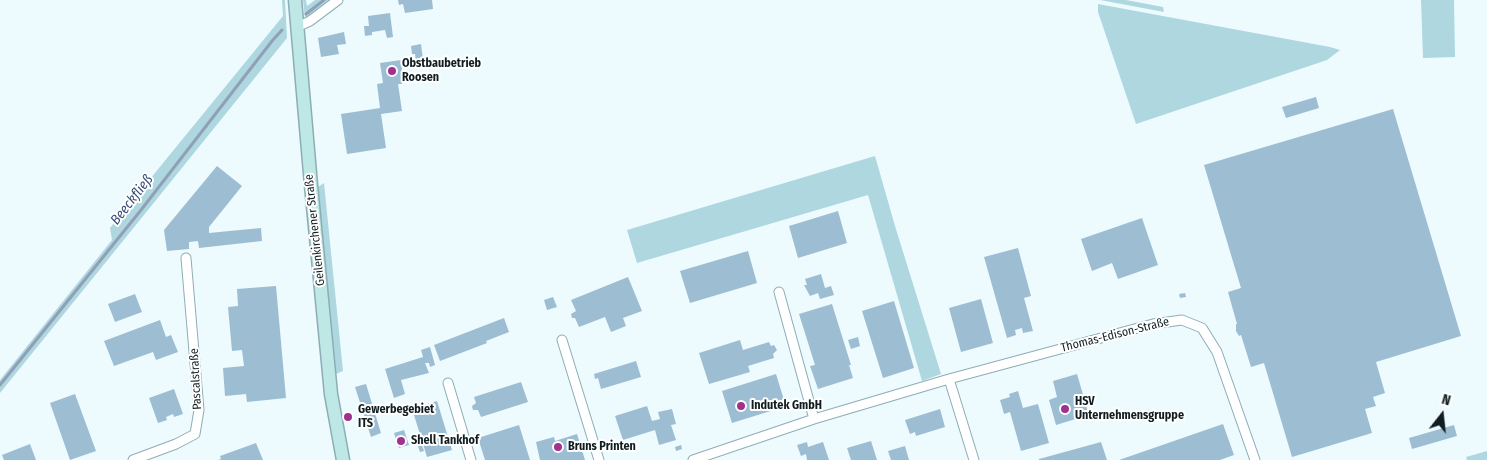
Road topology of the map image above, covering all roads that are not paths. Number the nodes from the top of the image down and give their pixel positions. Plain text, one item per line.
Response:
1 (295, 0) edge
2 (338, 0) edge
3 (297, 27) junction
4 (186, 258) dead end
5 (779, 292) dead end
6 (562, 340) dead end
7 (949, 380) junction
8 (448, 383) dead end
9 (814, 419) junction
10 (133, 460) edge
11 (342, 460) edge
12 (471, 460) edge
13 (599, 460) edge
14 (696, 460) edge
15 (974, 460) edge
16 (1255, 460) edge

1 - 3 street, Geilenkirchener Straße
2 - 3 street
3 - 11 street, Geilenkirchener Straße
4 - 10 street, Pascalstraße
5 - 9 street
6 - 13 street
7 - 9 street, Thomas-Edison-Straße
7 - 15 street
7 - 16 street, Thomas-Edison-Straße
8 - 12 street
9 - 14 street, Thomas-Edison-Straße

